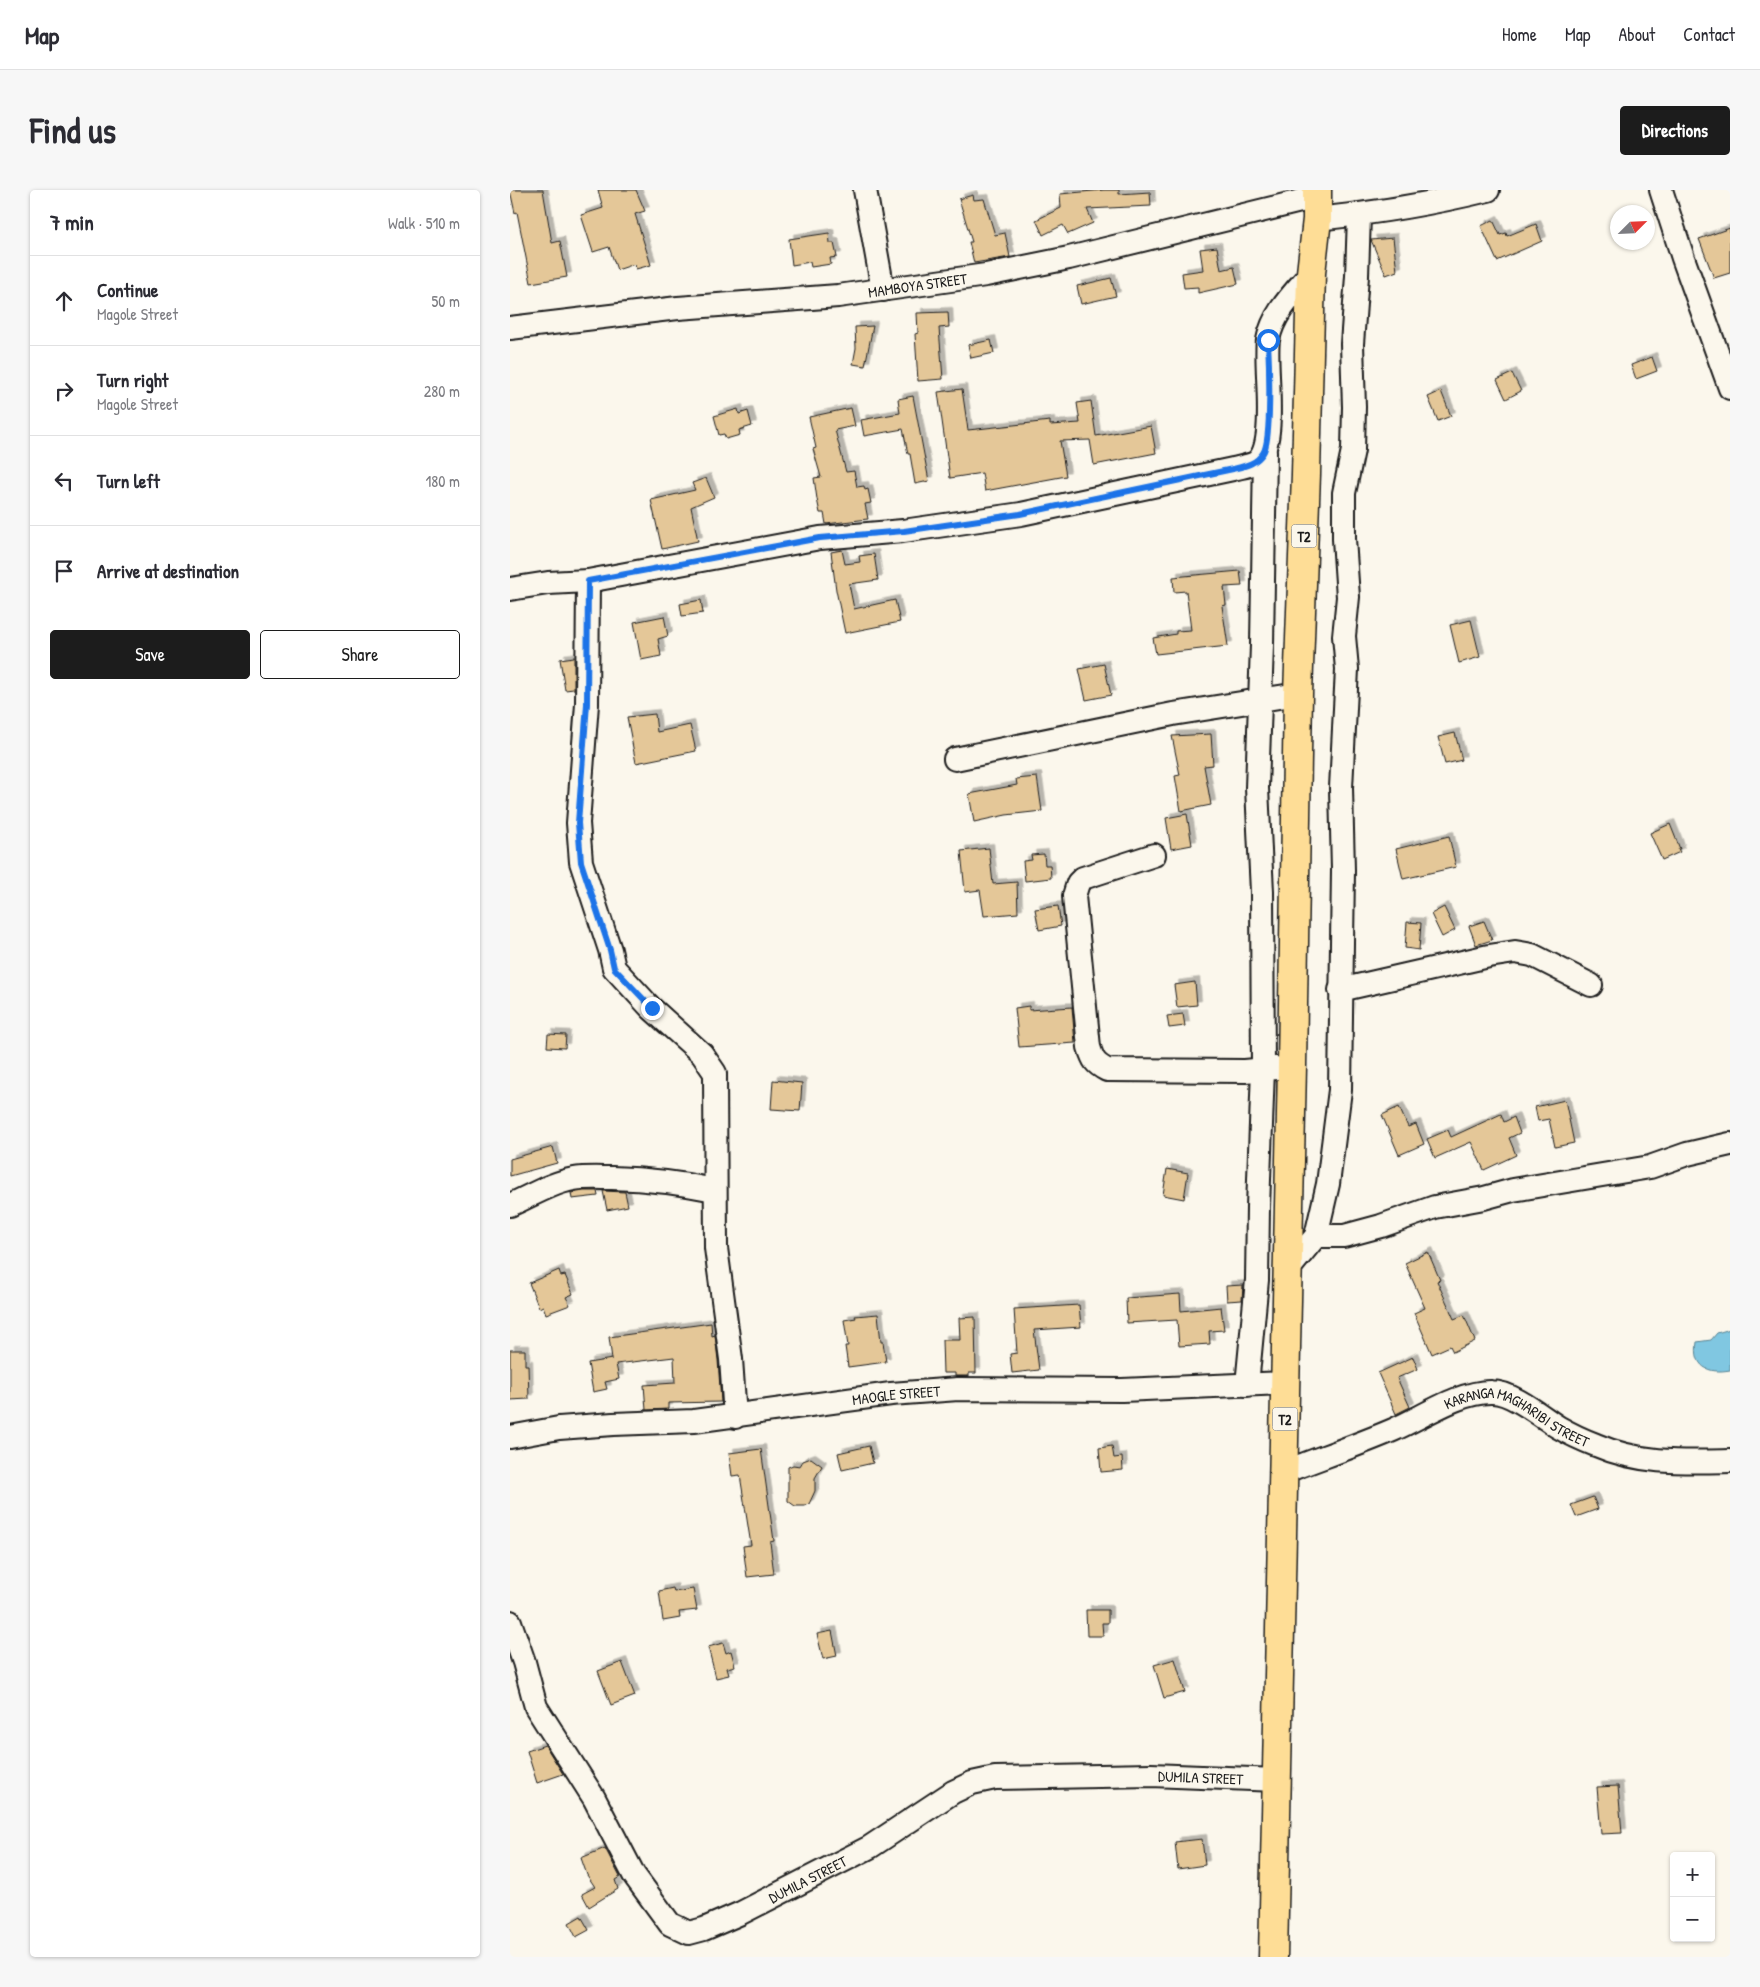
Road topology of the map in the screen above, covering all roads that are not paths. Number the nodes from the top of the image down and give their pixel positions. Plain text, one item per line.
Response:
1 (865, 190) edge
2 (1488, 190) edge
3 (1661, 190) edge
4 (1317, 202) edge
5 (1359, 215) junction
6 (1311, 273) junction
7 (882, 290) junction
8 (510, 328) edge
9 (1730, 388) edge
10 (1265, 452) junction
11 (588, 581) junction
12 (510, 589) edge
13 (1298, 694) junction
14 (1260, 700) junction
15 (955, 760) dead end
16 (1154, 855) dead end
17 (1591, 985) dead end
18 (1340, 990) junction
19 (1292, 1066) junction
20 (1263, 1069) junction
21 (1730, 1144) edge
22 (715, 1190) junction
23 (510, 1205) edge
24 (1316, 1236) junction
25 (1288, 1270) junction
26 (1286, 1383) junction
27 (1247, 1385) junction
28 (735, 1417) junction
29 (510, 1437) edge
30 (1730, 1462) edge
31 (1284, 1472) junction
32 (510, 1622) edge
33 (1277, 1780) junction
34 (1273, 1957) edge

1 - 7 street
2 - 5 street, MAMBOYA STREET
3 - 9 street
4 - 5 street, MAMBOYA STREET
4 - 6 highway, T2
4 - 7 street, MAMBOYA STREET
5 - 18 street
6 - 10 street
6 - 13 highway, T2
7 - 8 street, MAMBOYA STREET
10 - 11 street
10 - 14 street
11 - 12 street
11 - 22 street
13 - 14 street
13 - 19 highway, T2
14 - 15 street
14 - 20 street
16 - 20 street
17 - 18 street
18 - 24 street
19 - 20 street
19 - 25 highway, T2
20 - 27 street
21 - 24 street
22 - 23 street
22 - 28 street
24 - 25 street
25 - 26 highway, T2
26 - 27 street, MAOGLE STREET
26 - 31 highway, T2
27 - 28 street, MAOGLE STREET
28 - 29 street, MAOGLE STREET
30 - 31 street, KARANGA MAGHARIBI STREET
31 - 33 highway, T2
32 - 33 street, DUMILA STREET
33 - 34 highway, T2

